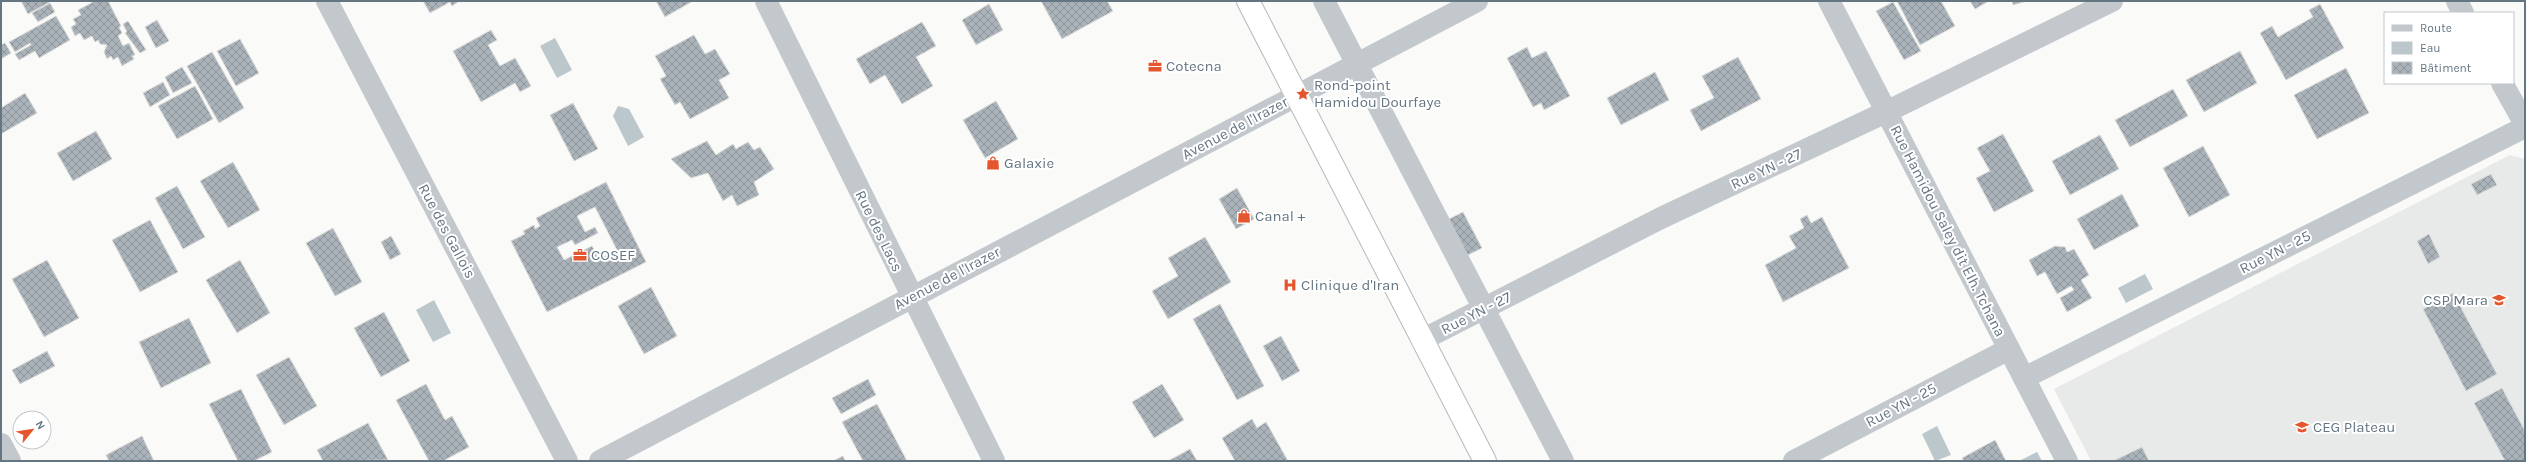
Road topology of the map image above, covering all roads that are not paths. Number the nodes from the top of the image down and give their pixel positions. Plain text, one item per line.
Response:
1 (327, 1) edge
2 (766, 1) edge
3 (1248, 1) edge
4 (1324, 1) edge
5 (1478, 1) edge
6 (1829, 1) edge
7 (2112, 1) edge
8 (2457, 1) edge
9 (2462, 12) edge
10 (1357, 64) junction
11 (2503, 84) edge
12 (1296, 96) junction
13 (1886, 112) junction
14 (2525, 125) edge
15 (911, 297) junction
16 (1484, 309) junction
17 (1422, 340) junction
18 (2009, 349) junction
19 (2024, 378) junction
20 (1, 444) edge
21 (10, 461) edge
22 (567, 461) edge
23 (600, 461) edge
24 (994, 461) edge
25 (1485, 461) edge
26 (1563, 461) edge
27 (1794, 461) edge
28 (2067, 461) edge

1 - 22 street, Rue des Gallois
2 - 15 street, Rue des Lacs
3 - 12 highway
4 - 10 street
5 - 10 street, Avenue de l'Irazer
6 - 13 street, Rue Hamidou Saley dit Elh. Tchana
7 - 13 street, Rue YN - 27
8 - 9 street
10 - 12 street, Avenue de l'Irazer
10 - 16 street
11 - 14 street
12 - 15 street, Avenue de l'Irazer
12 - 17 highway
13 - 16 street, Rue YN - 27
13 - 18 street, Rue Hamidou Saley dit Elh. Tchana
14 - 19 street, Rue YN - 25
15 - 23 street, Avenue de l'Irazer
15 - 24 street, Rue des Lacs
16 - 17 street, Rue YN - 27
16 - 26 street
17 - 25 highway
18 - 19 street, Rue Hamidou Saley dit Elh. Tchana
18 - 27 street, Rue YN - 25
19 - 28 street, Rue Hamidou Saley dit Elh. Tchana
20 - 21 street

